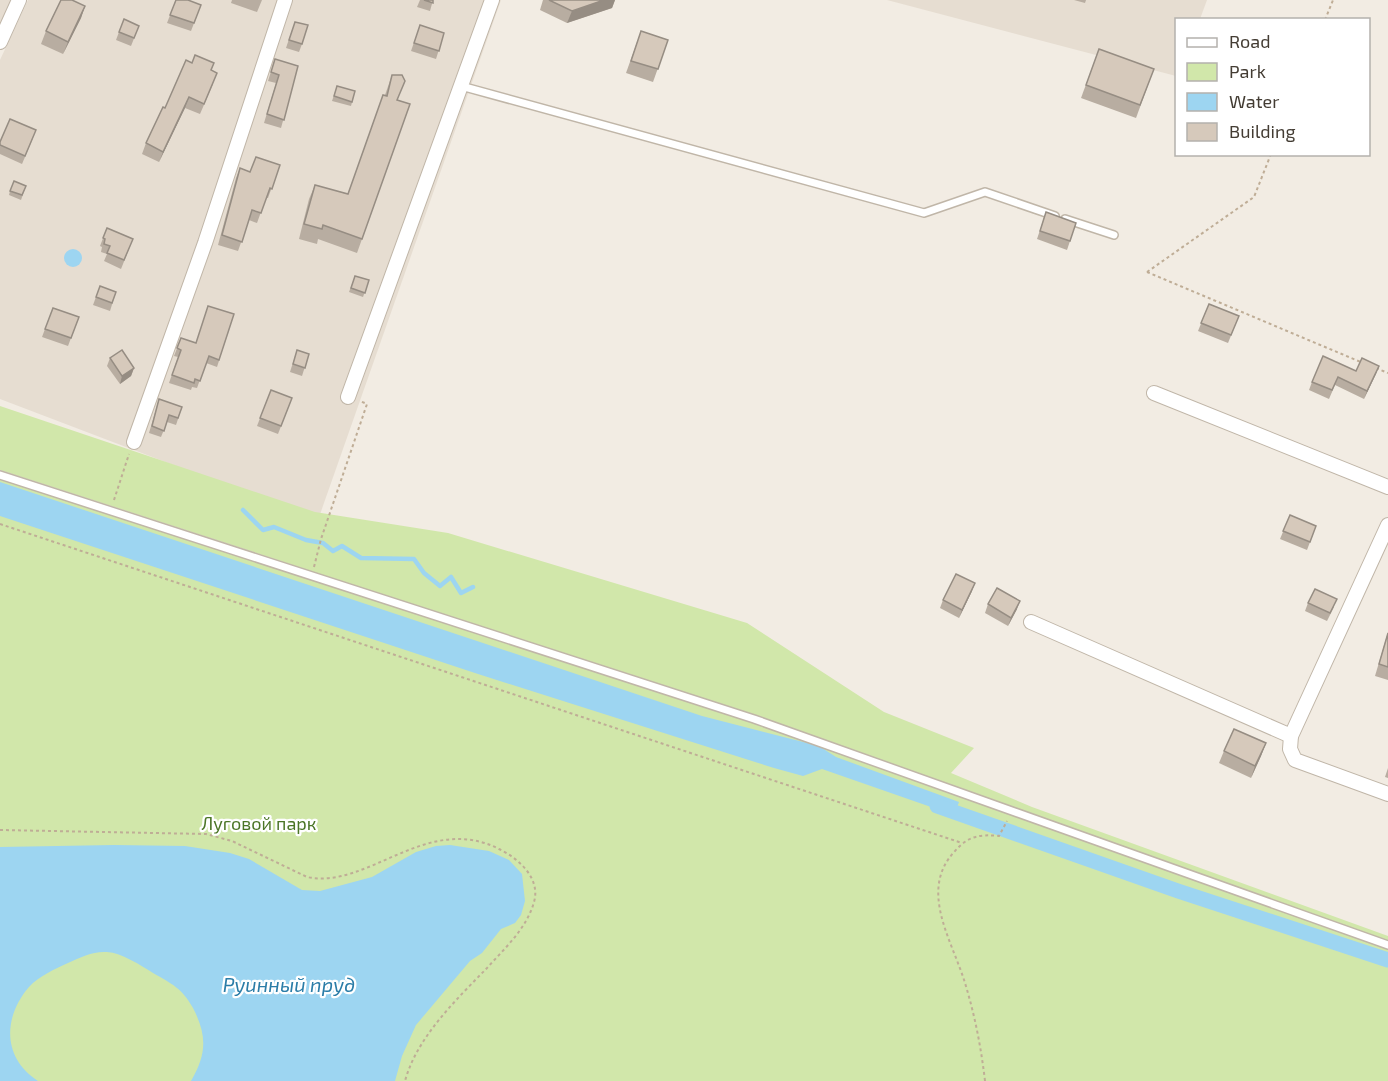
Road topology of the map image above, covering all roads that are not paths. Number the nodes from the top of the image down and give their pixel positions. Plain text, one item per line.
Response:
1 (19, 0) edge
2 (285, 0) edge
3 (492, 0) edge
4 (0, 42) edge
5 (461, 86) junction
6 (1114, 235) dead end
7 (1154, 393) dead end
8 (348, 397) road end
9 (134, 442) road end
10 (0, 475) edge
11 (1388, 487) edge
12 (1388, 525) edge
13 (1031, 622) dead end
14 (1292, 736) junction
15 (1388, 794) edge
16 (1388, 945) edge

1 - 4 street
2 - 9 street
3 - 5 street
5 - 6 lane
5 - 8 street
7 - 11 street
10 - 16 lane
12 - 14 street
13 - 14 street
14 - 15 street

